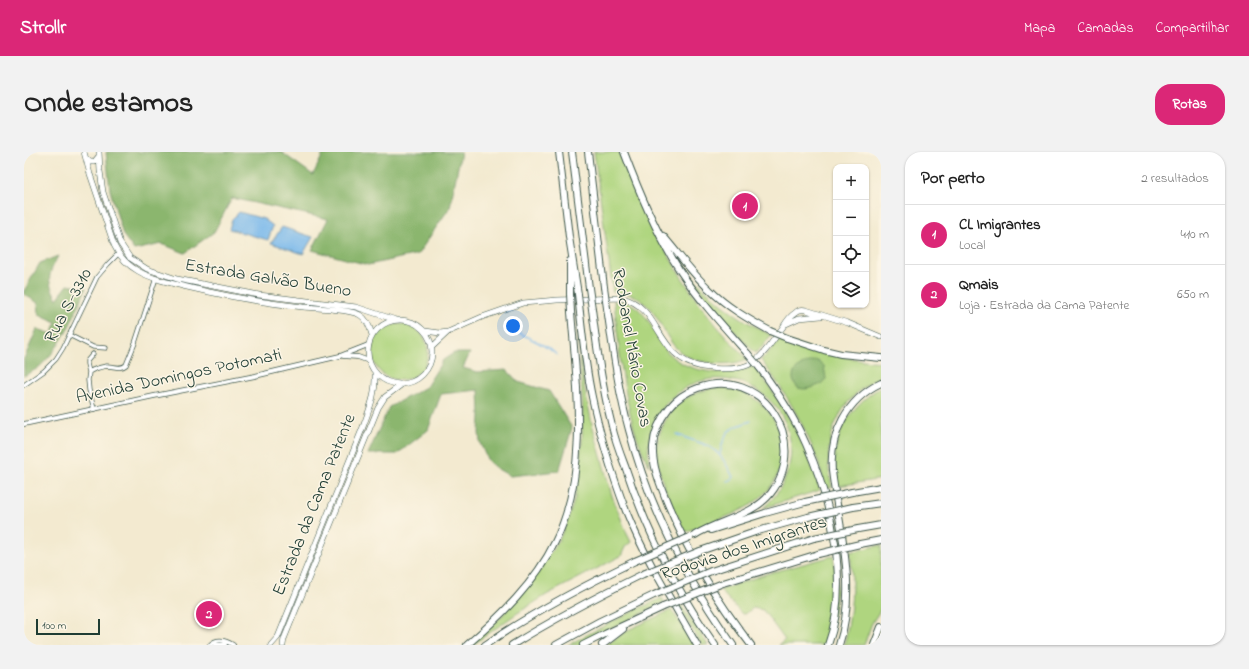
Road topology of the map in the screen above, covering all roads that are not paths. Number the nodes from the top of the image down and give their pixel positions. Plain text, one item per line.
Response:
1 (559, 152) edge
2 (572, 152) edge
3 (588, 152) edge
4 (624, 152) edge
5 (99, 154) edge
6 (84, 155) edge
7 (658, 232) junction
8 (569, 237) junction
9 (118, 254) junction
10 (156, 278) junction
11 (802, 310) junction
12 (826, 316) junction
13 (797, 319) junction
14 (396, 320) junction
15 (784, 326) junction
16 (425, 331) junction
17 (448, 332) junction
18 (70, 335) junction
19 (372, 335) junction
20 (881, 337) edge
21 (368, 346) junction
22 (432, 347) junction
23 (106, 348) dead end
24 (93, 354) dead end
25 (340, 356) junction
26 (881, 358) edge
27 (369, 361) junction
28 (89, 372) junction
29 (375, 373) junction
30 (881, 383) edge
31 (24, 385) edge
32 (401, 385) junction
33 (94, 409) junction
34 (24, 424) edge
35 (881, 487) edge
36 (881, 503) edge
37 (881, 525) edge
38 (693, 536) junction
39 (881, 540) edge
40 (643, 617) junction
41 (881, 627) edge
42 (210, 645) edge
43 (215, 645) edge
44 (224, 645) edge
45 (233, 645) edge
46 (271, 645) edge
47 (283, 645) edge
48 (467, 645) edge
49 (485, 645) edge
50 (512, 645) edge
51 (556, 645) edge
52 (583, 645) edge
53 (602, 645) edge
54 (697, 645) edge
55 (714, 645) edge
56 (734, 645) edge
57 (751, 645) edge
58 (828, 645) edge
59 (839, 645) edge
60 (874, 645) edge

1 - 8 highway
2 - 55 highway, Rodoanel Mário Covas, bridge
3 - 56 highway, Rodoanel Mário Covas, bridge
4 - 7 highway
5 - 6 main road
5 - 14 main road, Estrada Galvão Bueno
6 - 9 main road, Estrada Galvão Bueno
7 - 26 highway, bridge
7 - 58 highway, bridge
8 - 48 highway, bridge
8 - 54 highway, bridge
9 - 10 main road, Estrada Galvão Bueno
9 - 18 street, Rua S-3310
10 - 19 main road, Estrada Galvão Bueno
10 - 28 street
11 - 12 main road
11 - 13 main road
11 - 15 main road
12 - 13 main road
12 - 20 main road
13 - 15 main road
14 - 16 main road
14 - 19 main road
15 - 17 main road
16 - 17 main road
16 - 22 main road
17 - 22 main road
18 - 23 street
18 - 31 street, Rua S-3310
19 - 21 main road
21 - 25 street, Avenida Domingos Potomati
21 - 27 main road
22 - 32 main road
24 - 28 street
25 - 27 street, Avenida Domingos Potomati
25 - 33 street, Avenida Domingos Potomati
27 - 29 main road
28 - 33 street
29 - 32 main road
29 - 46 main road, Estrada da Cama Patente
30 - 59 highway
32 - 47 main road, Estrada da Cama Patente
33 - 34 street, Avenida Domingos Potomati
35 - 38 highway, bridge
36 - 50 highway, Rodovia dos Imigrantes, bridge
37 - 51 highway, Rodovia dos Imigrantes, bridge
38 - 49 highway, bridge
38 - 57 highway
39 - 40 highway, bridge
40 - 52 highway
40 - 53 highway
41 - 60 highway
42 - 45 street
43 - 44 street

